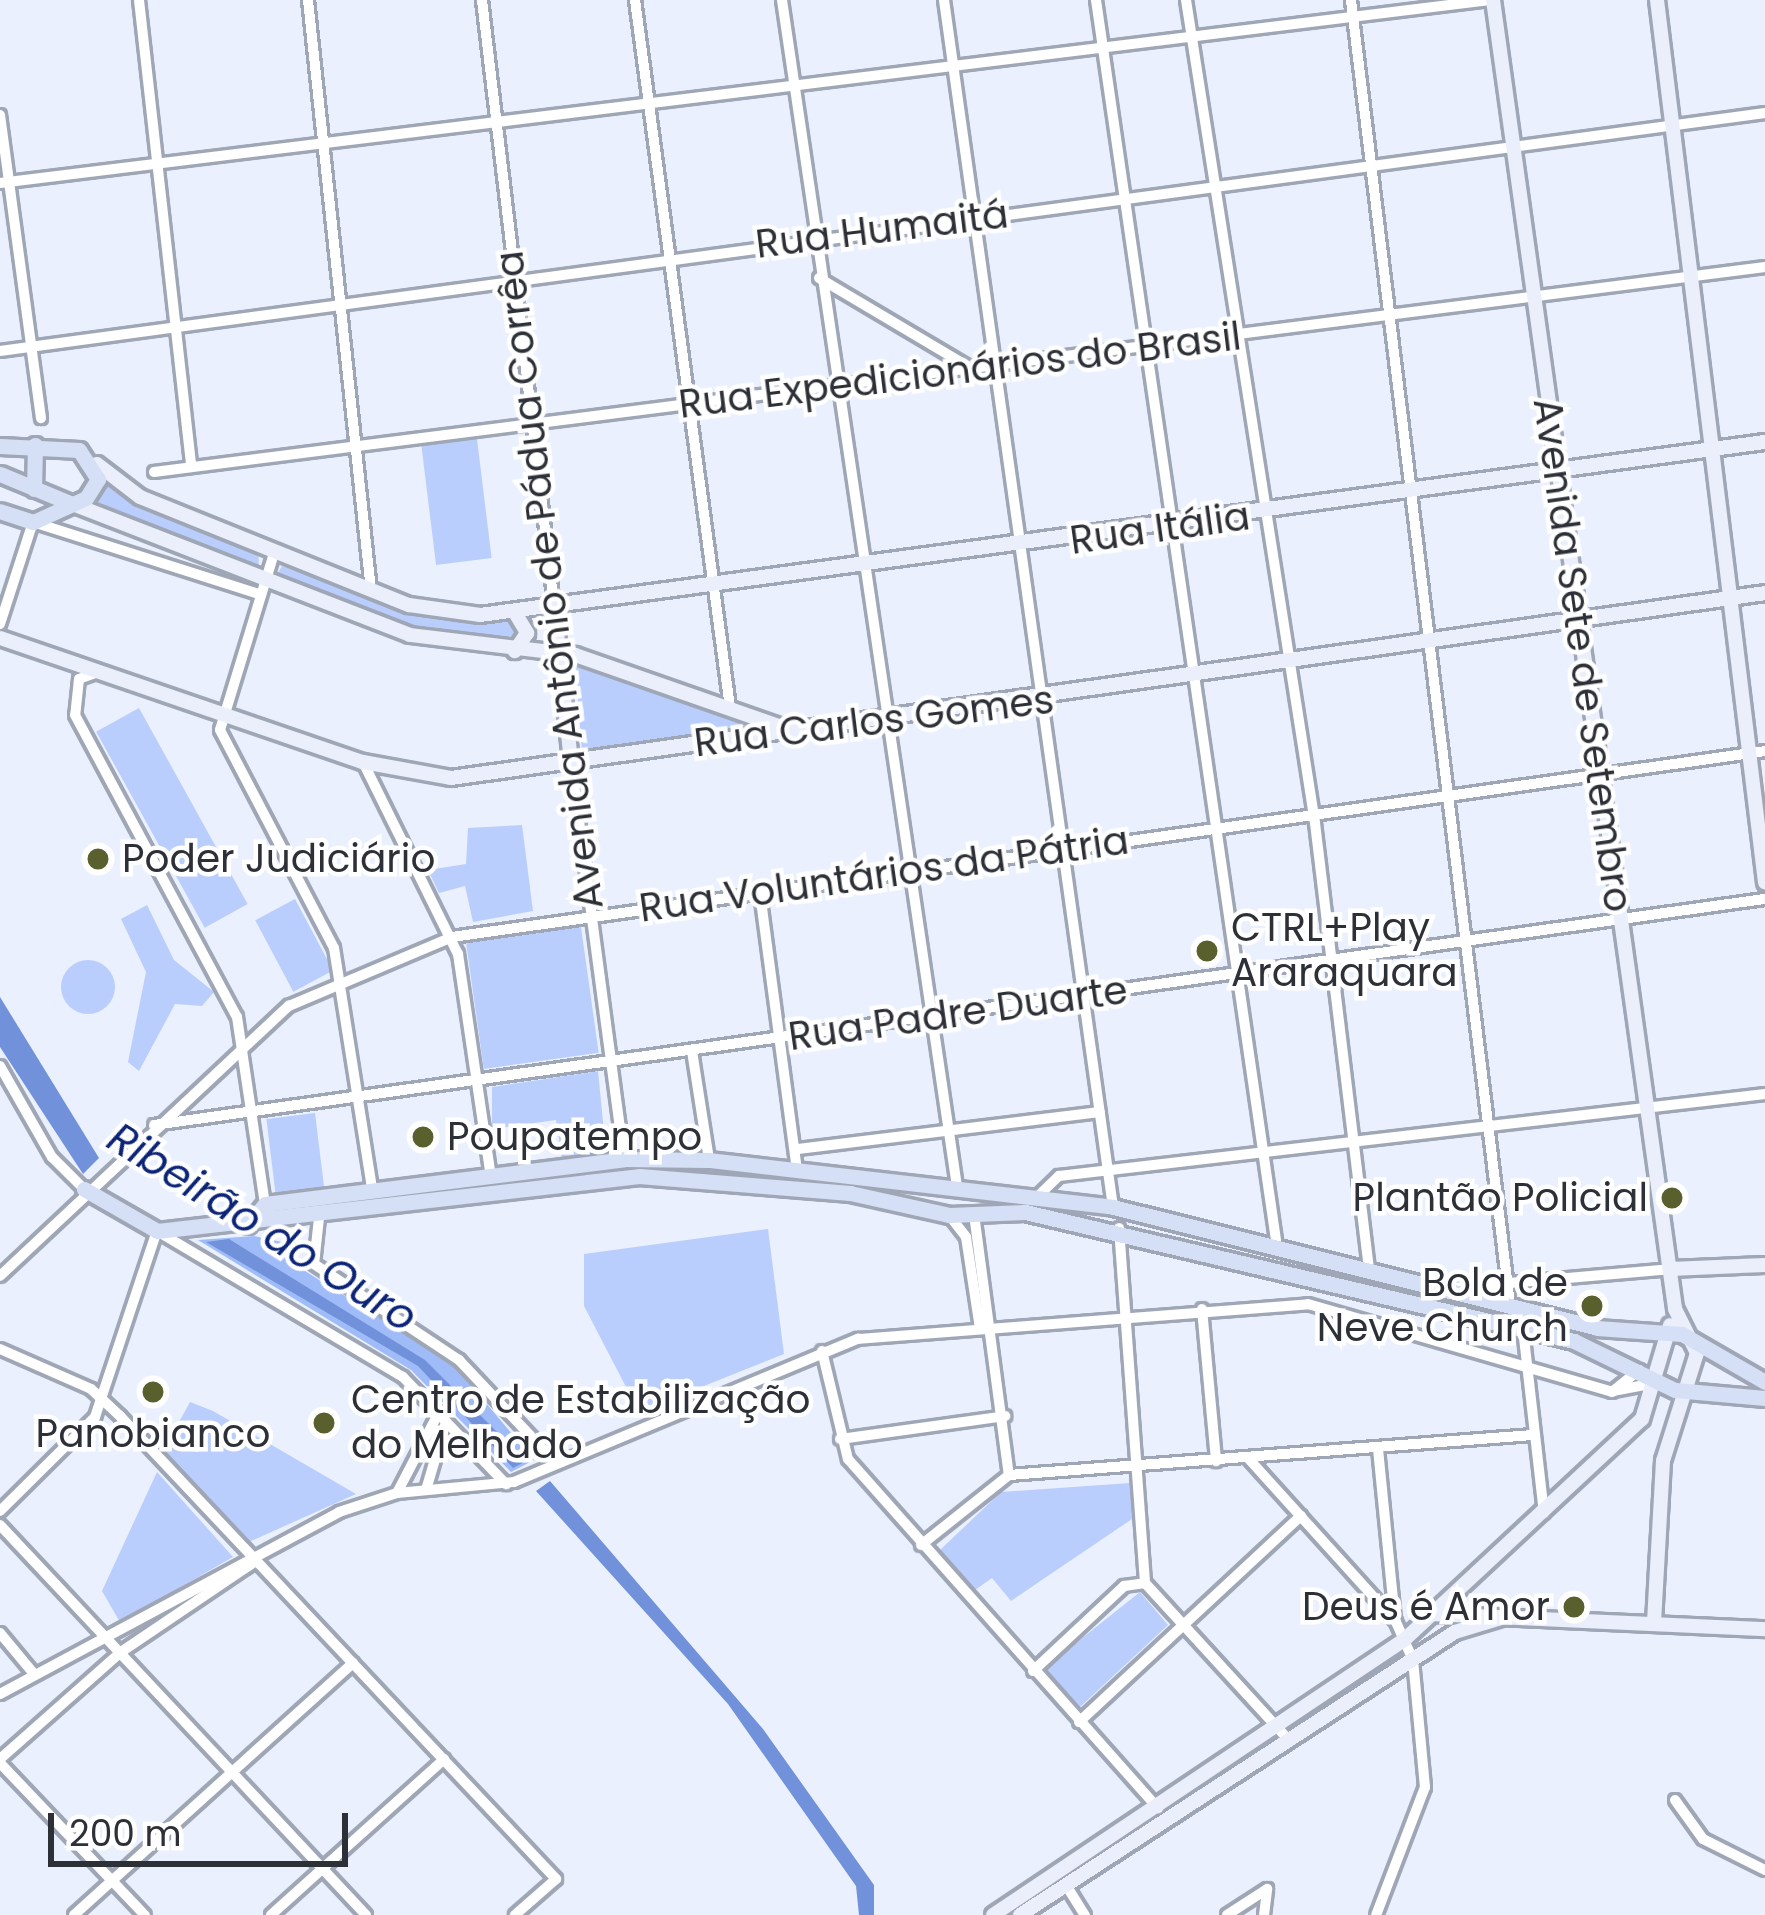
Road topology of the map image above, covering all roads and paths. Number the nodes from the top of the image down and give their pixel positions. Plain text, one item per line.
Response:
1 (140, 0) edge
2 (308, 0) edge
3 (482, 0) edge
4 (635, 0) edge
5 (782, 0) edge
6 (944, 0) edge
7 (1096, 0) edge
8 (1186, 0) edge
9 (1492, 0) edge
10 (1657, 0) edge
11 (1351, 6) edge
12 (1191, 32) junction
13 (1103, 44) junction
14 (952, 63) junction
15 (793, 82) junction
16 (649, 100) junction
17 (1765, 113) edge
18 (0, 115) edge
19 (496, 119) junction
20 (1672, 125) junction
21 (323, 142) junction
22 (1514, 145) junction
23 (158, 164) junction
24 (1371, 165) junction
25 (4, 182) edge
26 (1216, 192) junction
27 (1124, 204) junction
28 (976, 216) junction
29 (814, 238) junction
30 (670, 258) junction
31 (1765, 267) edge
32 (1691, 274) junction
33 (819, 278) junction
34 (514, 281) junction
35 (1533, 295) junction
36 (340, 304) junction
37 (1391, 313) junction
38 (176, 327) junction
39 (1238, 338) junction
40 (30, 347) junction
41 (1148, 350) junction
42 (0, 352) edge
43 (968, 367) junction
44 (998, 368) junction
45 (831, 382) junction
46 (690, 403) junction
47 (40, 418) dead end
48 (530, 426) junction
49 (1765, 442) edge
50 (35, 445) junction
51 (0, 446) edge
52 (354, 446) junction
53 (1714, 448) junction
54 (97, 464) junction
55 (190, 467) junction
56 (154, 472) dead end
57 (1558, 472) junction
58 (0, 474) edge
59 (34, 489) junction
60 (1414, 494) junction
61 (0, 500) edge
62 (70, 503) junction
63 (0, 511) edge
64 (1266, 513) junction
65 (27, 520) junction
66 (1176, 526) junction
67 (1025, 549) junction
68 (275, 550) junction
69 (861, 564) junction
70 (714, 584) junction
71 (261, 588) junction
72 (371, 590) junction
73 (1765, 593) edge
74 (1731, 598) junction
75 (554, 605) junction
76 (514, 611) junction
77 (1578, 620) junction
78 (0, 624) edge
79 (0, 638) edge
80 (1433, 645) junction
81 (515, 650) junction
82 (560, 654) junction
83 (1290, 662) junction
84 (98, 671) junction
85 (1201, 678) junction
86 (1043, 702) junction
87 (730, 707) junction
88 (220, 712) junction
89 (889, 716) junction
90 (792, 730) junction
91 (1757, 752) edge
92 (571, 761) junction
93 (363, 762) junction
94 (1598, 773) junction
95 (1453, 792) junction
96 (1314, 816) junction
97 (1221, 831) junction
98 (1062, 850) junction
99 (914, 869) junction
100 (1765, 882) edge
101 (760, 893) junction
102 (1765, 899) edge
103 (590, 916) junction
104 (1618, 920) junction
105 (452, 937) junction
106 (1472, 941) junction
107 (1331, 967) junction
108 (342, 977) junction
109 (1240, 979) junction
110 (1086, 994) junction
111 (936, 1022) junction
112 (779, 1037) junction
113 (242, 1041) junction
114 (692, 1051) junction
115 (607, 1061) junction
116 (0, 1066) edge
117 (476, 1080) junction
118 (1765, 1094) edge
119 (358, 1096) junction
120 (1646, 1107) junction
121 (253, 1110) junction
122 (1100, 1112) junction
123 (150, 1126) junction
124 (1494, 1129) junction
125 (955, 1133) junction
126 (1354, 1146) junction
127 (798, 1149) junction
128 (1266, 1156) junction
129 (624, 1159) junction
130 (709, 1160) junction
131 (796, 1170) junction
132 (1111, 1170) junction
133 (491, 1177) junction
134 (939, 1184) junction
135 (88, 1186) junction
136 (964, 1187) junction
137 (373, 1193) junction
138 (1036, 1198) junction
139 (265, 1204) junction
140 (1113, 1207) junction
141 (942, 1214) junction
142 (974, 1214) junction
143 (319, 1218) junction
144 (245, 1226) junction
145 (1118, 1228) junction
146 (165, 1231) junction
147 (1276, 1247) junction
148 (1765, 1265) edge
149 (1369, 1269) junction
150 (1670, 1269) junction
151 (1313, 1273) junction
152 (0, 1276) edge
153 (1515, 1282) junction
154 (1441, 1288) junction
155 (1308, 1304) junction
156 (1510, 1305) junction
157 (1202, 1309) junction
158 (1676, 1309) junction
159 (1128, 1317) junction
160 (1490, 1320) junction
161 (985, 1329) junction
162 (1522, 1329) junction
163 (1668, 1333) junction
164 (1694, 1339) junction
165 (0, 1349) edge
166 (822, 1351) junction
167 (1526, 1366) junction
168 (1639, 1370) junction
169 (1765, 1382) edge
170 (1658, 1383) junction
171 (1612, 1391) junction
172 (1693, 1394) junction
173 (100, 1396) junction
174 (1765, 1398) edge
175 (1005, 1416) junction
176 (443, 1417) junction
177 (1533, 1435) junction
178 (840, 1439) junction
179 (1378, 1449) junction
180 (476, 1454) junction
181 (1248, 1458) junction
182 (1216, 1461) junction
183 (549, 1465) junction
184 (1138, 1469) junction
185 (1009, 1475) junction
186 (510, 1483) junction
187 (474, 1487) junction
188 (426, 1490) junction
189 (397, 1492) junction
190 (0, 1511) edge
191 (1544, 1513) junction
192 (1301, 1516) junction
193 (0, 1525) edge
194 (921, 1545) junction
195 (258, 1556) junction
196 (1145, 1583) junction
197 (1432, 1614) junction
198 (1501, 1618) junction
199 (1396, 1622) junction
200 (1654, 1623) junction
201 (1183, 1624) junction
202 (1765, 1628) edge
203 (0, 1634) edge
204 (106, 1637) junction
205 (1405, 1639) junction
206 (121, 1652) junction
207 (1413, 1660) junction
208 (353, 1663) junction
209 (1033, 1671) junction
210 (34, 1674) junction
211 (0, 1694) edge
212 (1079, 1722) junction
213 (1284, 1734) junction
214 (444, 1759) junction
215 (0, 1761) edge
216 (230, 1773) junction
217 (1675, 1800) dead end
218 (1163, 1814) junction
219 (322, 1868) junction
220 (1765, 1870) edge
221 (113, 1881) junction
222 (1066, 1885) junction
223 (74, 1915) edge
224 (145, 1915) edge
225 (271, 1915) edge
226 (365, 1915) edge
227 (515, 1915) edge
228 (994, 1915) edge
229 (1019, 1915) edge
230 (1085, 1915) edge
231 (1227, 1915) edge
232 (1264, 1915) edge
233 (1376, 1915) edge

1 - 23 street
2 - 21 street
3 - 19 street, Avenida Antônio de Pádua Corrêa
4 - 16 street
5 - 15 street
6 - 14 street
7 - 13 street
8 - 12 street
9 - 11 street
9 - 22 street, Avenida Sete de Setembro
10 - 20 street
11 - 12 street
11 - 24 street
12 - 13 street
12 - 26 street
13 - 14 street
13 - 27 street
14 - 15 street
14 - 28 street
15 - 16 street
15 - 29 street
16 - 19 street
16 - 30 street
17 - 20 street, Rua Humaitá
18 - 25 street
19 - 21 street
19 - 34 street, Avenida Antônio de Pádua Corrêa
20 - 22 street, Rua Humaitá
20 - 32 street
21 - 23 street
21 - 36 street
22 - 24 street, Rua Humaitá
22 - 35 street, Avenida Sete de Setembro
23 - 25 street
23 - 38 street
24 - 26 street, Rua Humaitá
24 - 37 street
25 - 40 street
26 - 27 street, Rua Humaitá
26 - 39 street
27 - 28 street, Rua Humaitá
27 - 41 street
28 - 29 street, Rua Humaitá
28 - 44 street
29 - 30 street, Rua Humaitá
29 - 33 street
30 - 34 street, Rua Humaitá
30 - 46 street
31 - 32 street, Rua Expedicionários do Brasil
32 - 35 street, Rua Expedicionários do Brasil
32 - 53 street
33 - 43 street
33 - 45 street
34 - 36 street, Rua Humaitá
34 - 48 street, Avenida Antônio de Pádua Corrêa
35 - 37 street, Rua Expedicionários do Brasil
35 - 57 street, Avenida Sete de Setembro
36 - 38 street, Rua Humaitá
36 - 52 street
37 - 39 street, Rua Expedicionários do Brasil
37 - 60 street
38 - 40 street, Rua Humaitá
38 - 55 street
39 - 41 street, Rua Expedicionários do Brasil
39 - 64 street
40 - 42 street, Rua Humaitá
40 - 47 street
41 - 44 street, Rua Expedicionários do Brasil
41 - 66 street
43 - 44 street, Rua Expedicionários do Brasil
43 - 45 street, Rua Expedicionários do Brasil
44 - 67 street
45 - 46 street, Rua Expedicionários do Brasil
45 - 69 street
46 - 48 street, Rua Expedicionários do Brasil
46 - 70 street
48 - 52 street, Rua Expedicionários do Brasil
48 - 75 street, Avenida Antônio de Pádua Corrêa
49 - 53 street, Rua Itália
50 - 51 main road
50 - 54 main road
50 - 59 main road
52 - 55 street, Rua Expedicionários do Brasil
52 - 72 street
53 - 57 street, Rua Itália
53 - 74 street
54 - 62 main road
54 - 68 street, Rua Itália
55 - 56 street, Rua Expedicionários do Brasil
57 - 60 street, Rua Itália
57 - 77 street, Avenida Sete de Setembro
58 - 59 main road
59 - 62 main road
60 - 64 street, Rua Itália
60 - 80 street
61 - 65 main road
62 - 65 main road
62 - 71 street
63 - 65 main road
64 - 66 street, Rua Itália
64 - 83 street
65 - 71 street
65 - 78 street
66 - 67 street, Rua Itália
66 - 85 street
67 - 69 street, Rua Itália
67 - 86 street
68 - 71 street
68 - 72 street, Rua Itália
69 - 70 street, Rua Itália
69 - 89 street
70 - 75 street, Rua Itália
70 - 87 street
71 - 81 street
71 - 88 street
72 - 76 street, Rua Itália
73 - 74 street, Rua Carlos Gomes
74 - 77 street, Rua Carlos Gomes
74 - 91 street
75 - 76 street, Rua Itália
75 - 82 street, Avenida Antônio de Pádua Corrêa
76 - 81 street
77 - 80 street, Rua Carlos Gomes
77 - 94 street, Avenida Sete de Setembro
79 - 84 street, Rua Carlos Gomes
80 - 83 street, Rua Carlos Gomes
80 - 95 street
81 - 82 street
82 - 87 street
82 - 92 street, Avenida Antônio de Pádua Corrêa
83 - 85 street, Rua Carlos Gomes
83 - 96 street
84 - 88 street, Rua Carlos Gomes
84 - 113 street
85 - 86 street, Rua Carlos Gomes
85 - 97 street
86 - 89 street, Rua Carlos Gomes
86 - 98 street
87 - 90 street
88 - 93 street, Rua Carlos Gomes
88 - 108 street
89 - 90 street, Rua Carlos Gomes
89 - 99 street
90 - 92 street, Rua Carlos Gomes
91 - 94 street, Rua Voluntários da Pátria
91 - 100 street
92 - 93 street, Rua Carlos Gomes
92 - 103 street, Avenida Antônio de Pádua Corrêa
93 - 105 street
94 - 95 street, Rua Voluntários da Pátria
94 - 104 street, Avenida Sete de Setembro
95 - 96 street, Rua Voluntários da Pátria
95 - 106 street
96 - 97 street, Rua Voluntários da Pátria
96 - 107 street
97 - 98 street, Rua Voluntários da Pátria
97 - 109 street
98 - 99 street, Rua Voluntários da Pátria
98 - 110 street
99 - 101 street, Rua Voluntários da Pátria
99 - 111 street
101 - 103 street, Rua Voluntários da Pátria
101 - 112 street
102 - 104 street, Rua Padre Duarte
103 - 105 street, Rua Voluntários da Pátria
103 - 115 street, Avenida Antônio de Pádua Corrêa
104 - 106 street, Rua Padre Duarte
104 - 120 street, Avenida Sete de Setembro
105 - 108 street, Rua Voluntários da Pátria
105 - 117 street
106 - 107 street, Rua Padre Duarte
106 - 124 street
107 - 109 street, Rua Padre Duarte
107 - 126 street
108 - 113 street, Rua Voluntários da Pátria
108 - 119 street
109 - 110 street, Rua Padre Duarte
109 - 128 street
110 - 111 street, Rua Padre Duarte
110 - 122 street
111 - 112 street, Rua Padre Duarte
111 - 125 street
112 - 114 street, Rua Padre Duarte
112 - 127 street
113 - 121 street
113 - 123 street, Rua Voluntários da Pátria
114 - 115 street, Rua Padre Duarte
114 - 130 street
115 - 117 street, Rua Padre Duarte
115 - 129 street, Avenida Antônio de Pádua Corrêa
116 - 135 street
117 - 119 street, Rua Padre Duarte
117 - 133 street
118 - 120 street
119 - 121 street, Rua Padre Duarte
119 - 137 street
120 - 124 street
120 - 150 street, Avenida Sete de Setembro
121 - 123 street, Rua Padre Duarte
121 - 139 street
122 - 125 street
122 - 132 street
123 - 135 street, Rua Voluntários da Pátria
124 - 126 street
124 - 153 street
125 - 127 street
125 - 136 street
126 - 128 street
126 - 149 street
127 - 131 street
128 - 132 street
128 - 147 street
129 - 130 main road
129 - 133 main road
130 - 131 main road
131 - 134 main road
132 - 138 street
132 - 140 street
133 - 137 main road
134 - 136 main road
134 - 141 main road
135 - 146 main road
135 - 152 street, Rua Voluntários da Pátria
136 - 138 main road
136 - 142 main road
137 - 139 main road
138 - 140 main road
139 - 144 main road
140 - 147 main road
141 - 142 main road
141 - 143 main road
141 - 161 street
142 - 145 main road
142 - 161 street
143 - 144 main road
143 - 183 street
144 - 146 main road
145 - 151 main road
145 - 159 street
146 - 173 street
146 - 176 street
147 - 149 main road
148 - 150 street
149 - 154 main road
150 - 153 street
150 - 158 street, Avenida Sete de Setembro
151 - 155 street
151 - 160 main road
153 - 154 street
153 - 156 street
154 - 156 main road
155 - 157 street
155 - 167 street
156 - 160 main road
156 - 163 main road
157 - 159 street
157 - 182 street
158 - 163 street, Avenida Sete de Setembro
158 - 164 street, Avenida Sete de Setembro
159 - 161 street
159 - 184 street
160 - 162 main road
161 - 166 street
161 - 175 street
162 - 167 street
162 - 168 main road
163 - 164 main road
163 - 170 street, Avenida Sete de Setembro
164 - 169 main road
164 - 172 street
165 - 173 street
166 - 178 street
166 - 183 street
167 - 171 street
167 - 177 street
168 - 170 main road
168 - 171 street
170 - 171 street
170 - 172 main road
170 - 191 street
172 - 174 main road
172 - 200 street
173 - 190 street
173 - 195 street
175 - 178 street
175 - 185 street
176 - 180 street
176 - 188 street
176 - 189 street
177 - 179 street
177 - 191 street
178 - 194 street
179 - 181 street
179 - 199 street
180 - 186 street
180 - 187 street
181 - 182 street
181 - 192 street
182 - 184 street
183 - 186 street
184 - 185 street
184 - 196 street
185 - 194 street
186 - 187 street
187 - 188 street
188 - 189 street
189 - 195 street
191 - 197 street
192 - 199 street
192 - 201 street
193 - 204 street
194 - 209 street
195 - 204 street
195 - 206 street
195 - 208 street
196 - 201 street
196 - 209 street
197 - 198 street
197 - 205 street
198 - 200 street
198 - 207 street
199 - 205 street
200 - 202 street
201 - 212 street
201 - 213 street
203 - 210 street
204 - 206 street
204 - 210 street
205 - 207 street
205 - 213 street
206 - 215 street
206 - 216 street
207 - 213 street
207 - 233 street
208 - 214 street
208 - 216 street
209 - 212 street
210 - 211 street
212 - 218 street
213 - 218 street
214 - 219 street
214 - 227 street
215 - 221 street
216 - 219 street
216 - 221 street
217 - 220 street
218 - 222 street
218 - 228 street
219 - 225 street
219 - 226 street
221 - 223 street
221 - 224 street
222 - 229 street
222 - 230 street
231 - 232 street

